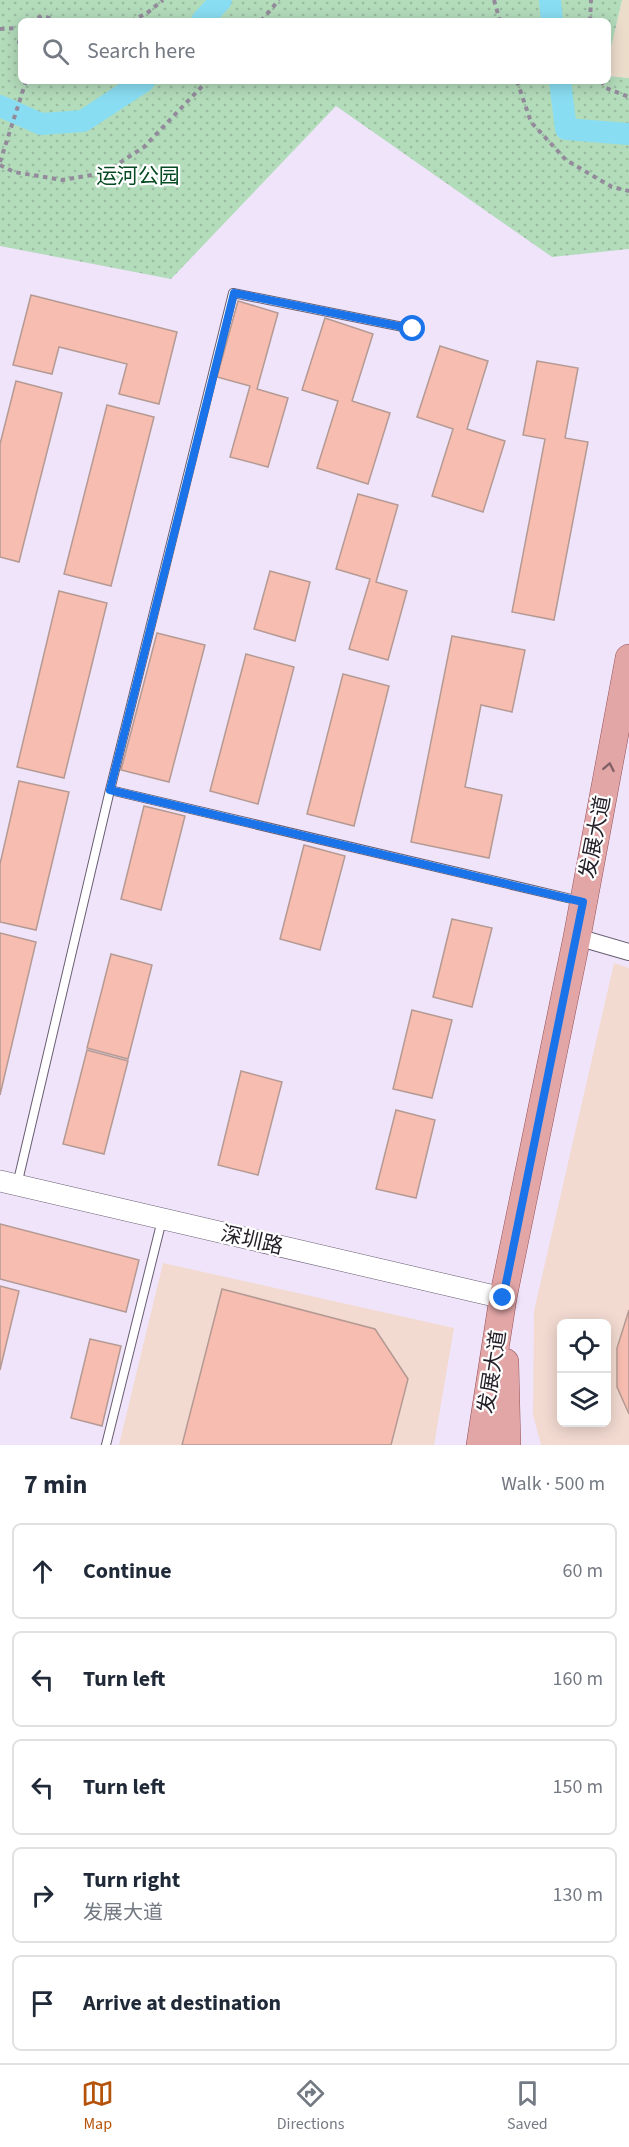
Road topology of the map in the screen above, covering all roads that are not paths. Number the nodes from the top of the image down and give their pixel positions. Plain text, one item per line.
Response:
1 (413, 329) dead end
2 (629, 658) edge
3 (110, 790) junction
4 (583, 902) junction
5 (577, 937) junction
6 (629, 952) edge
7 (8, 1184) edge
8 (162, 1219) junction
9 (503, 1298) junction
10 (508, 1442) edge
11 (106, 1445) edge
12 (480, 1445) edge

1 - 3 lane
4 -> 2 main road, 发展大道
3 - 4 lane
3 - 7 lane
4 - 5 main road, 发展大道
5 - 6 street
5 - 9 main road, 发展大道
7 - 8 street, 深圳路
8 - 9 street, 深圳路
8 - 11 lane
9 - 10 main road, 发展大道
9 - 12 main road, 发展大道

